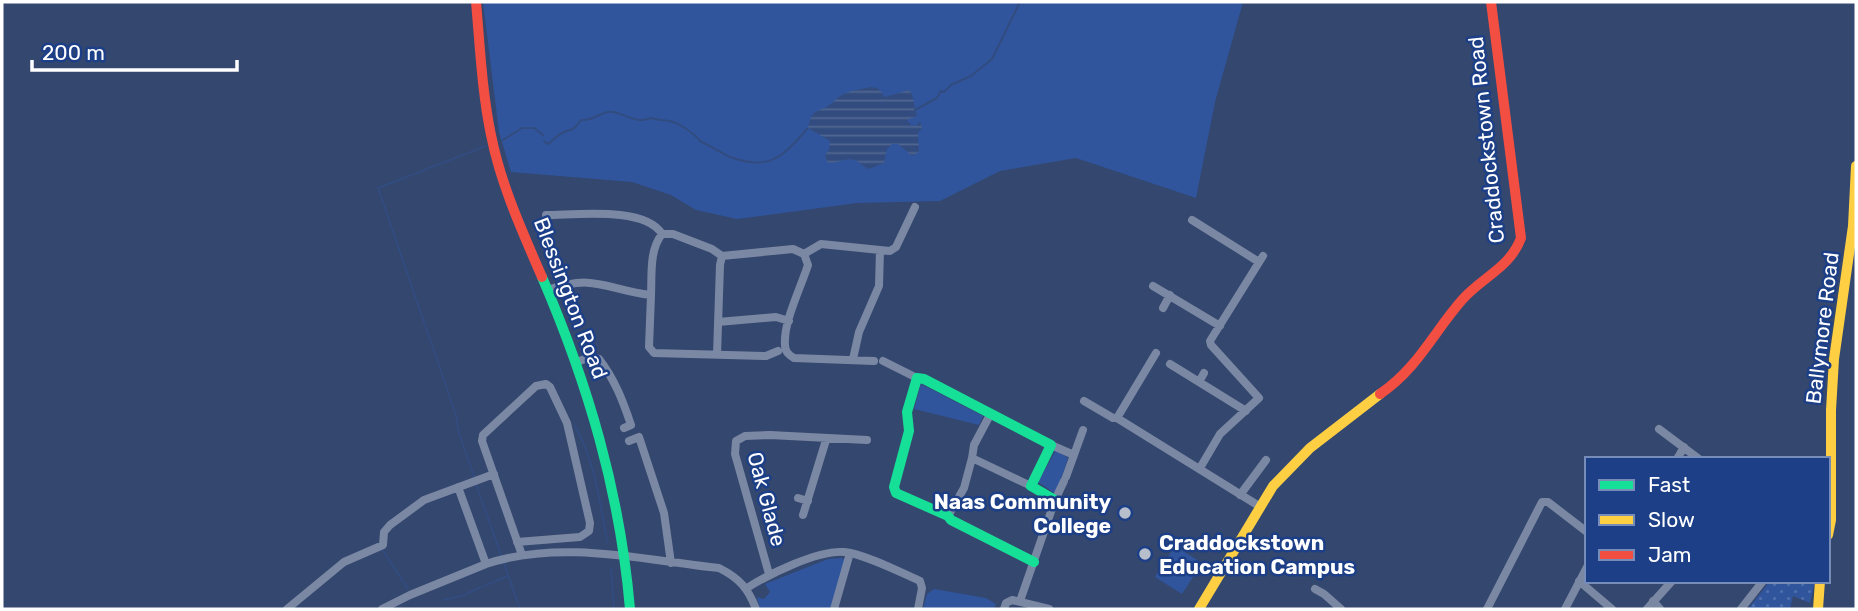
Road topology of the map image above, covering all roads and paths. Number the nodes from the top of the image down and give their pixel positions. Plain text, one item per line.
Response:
1 (476, 2) edge
2 (1490, 2) edge
3 (1856, 166) edge
4 (915, 207) dead end
5 (546, 215) dead end
6 (1209, 219) dead end
7 (1192, 220) dead end
8 (1204, 228) junction
9 (662, 234) junction
10 (880, 250) junction
11 (804, 254) junction
12 (722, 256) junction
13 (1153, 286) dead end
14 (548, 290) junction
15 (651, 295) junction
16 (1170, 295) junction
17 (1163, 308) dead end
18 (789, 321) junction
19 (718, 322) junction
20 (1220, 326) junction
21 (778, 351) dead end
22 (1156, 353) dead end
23 (717, 355) junction
24 (853, 359) junction
25 (576, 362) junction
26 (1170, 364) dead end
27 (1205, 373) dead end
28 (917, 378) junction
29 (1199, 382) junction
30 (1084, 401) dead end
31 (1246, 411) junction
32 (991, 413) junction
33 (1117, 418) junction
34 (624, 428) dead end
35 (1659, 429) dead end
36 (1083, 430) dead end
37 (826, 440) junction
38 (867, 440) dead end
39 (629, 441) dead end
40 (1051, 445) junction
41 (1684, 447) junction
42 (1074, 454) junction
43 (1677, 457) edge
44 (1696, 457) edge
45 (972, 458) junction
46 (1266, 460) dead end
47 (1200, 468) junction
48 (494, 474) junction
49 (1031, 486) junction
50 (458, 487) junction
51 (1240, 495) junction
52 (797, 498) dead end
53 (1055, 500) junction
54 (807, 501) junction
55 (1259, 506) junction
56 (803, 515) dead end
57 (948, 516) junction
58 (1830, 525) edge
59 (1585, 530) edge
60 (517, 541) junction
61 (850, 553) junction
62 (522, 555) junction
63 (627, 557) junction
64 (1034, 562) junction
65 (671, 563) junction
66 (486, 564) junction
67 (1585, 570) edge
68 (769, 574) junction
69 (1579, 581) junction
70 (1670, 583) edge
71 (1762, 583) edge
72 (1821, 583) edge
73 (747, 588) junction
74 (1315, 589) dead end
75 (1020, 601) junction
76 (1653, 601) junction
77 (1005, 606) edge
78 (1746, 607) edge
79 (287, 609) edge
80 (382, 609) edge
81 (630, 609) edge
82 (756, 609) edge
83 (834, 609) edge
84 (918, 609) edge
85 (1049, 609) edge
86 (1199, 609) edge
87 (1341, 609) edge
88 (1487, 609) edge
89 (1565, 609) edge
90 (1612, 609) edge
91 (1647, 609) edge
92 (1660, 609) edge
93 (1818, 609) edge

1 - 14 street, Blessington Road
2 - 55 street, Craddockstown Road
3 - 58 street, Ballymore Road
4 - 10 street
5 - 9 street
6 - 8 street
7 - 8 street
8 - 20 street
9 - 12 street
9 - 15 street
10 - 11 street
10 - 24 street
11 - 12 street
11 - 18 street
12 - 19 street
13 - 16 street
14 - 15 street
14 - 25 street, Blessington Road
15 - 23 street
16 - 17 street
16 - 20 street
18 - 19 street
18 - 24 street
19 - 23 street
20 - 31 street
21 - 23 street
22 - 33 street
24 - 28 street
25 - 34 street
25 - 63 street, Blessington Road
26 - 29 street
27 - 29 street
28 - 32 street
28 - 57 street
29 - 31 street
30 - 33 street
31 - 47 street
32 - 40 street
32 - 45 street
33 - 47 street
35 - 41 street
36 - 42 street
37 - 38 street, Oak Glade
37 - 54 street, Oak Glade
37 - 68 street, Oak Glade
39 - 65 street
40 - 42 street
40 - 49 street
41 - 43 street
41 - 44 street
42 - 53 street
45 - 49 street
45 - 57 street
46 - 51 street
47 - 51 street
48 - 50 street
48 - 60 street
48 - 60 street
49 - 53 street
50 - 66 street
50 - 79 street
51 - 55 street
52 - 54 street, Oak Glade
53 - 64 street
54 - 56 street, Oak Glade
55 - 86 street, Craddockstown Road
57 - 64 street
59 - 88 street
60 - 62 street
61 - 68 street, Oak Glade
61 - 83 street
61 - 84 street, Oak Glade
62 - 63 street
62 - 66 street
63 - 65 street
63 - 81 street, Blessington Road
64 - 75 street
65 - 73 street
66 - 80 street
67 - 69 street
68 - 73 street, Oak Glade
69 - 89 street
69 - 90 street
70 - 76 street
71 - 78 street
72 - 93 street
73 - 82 street
74 - 87 street
75 - 77 street
75 - 85 street
76 - 91 street
76 - 92 street

